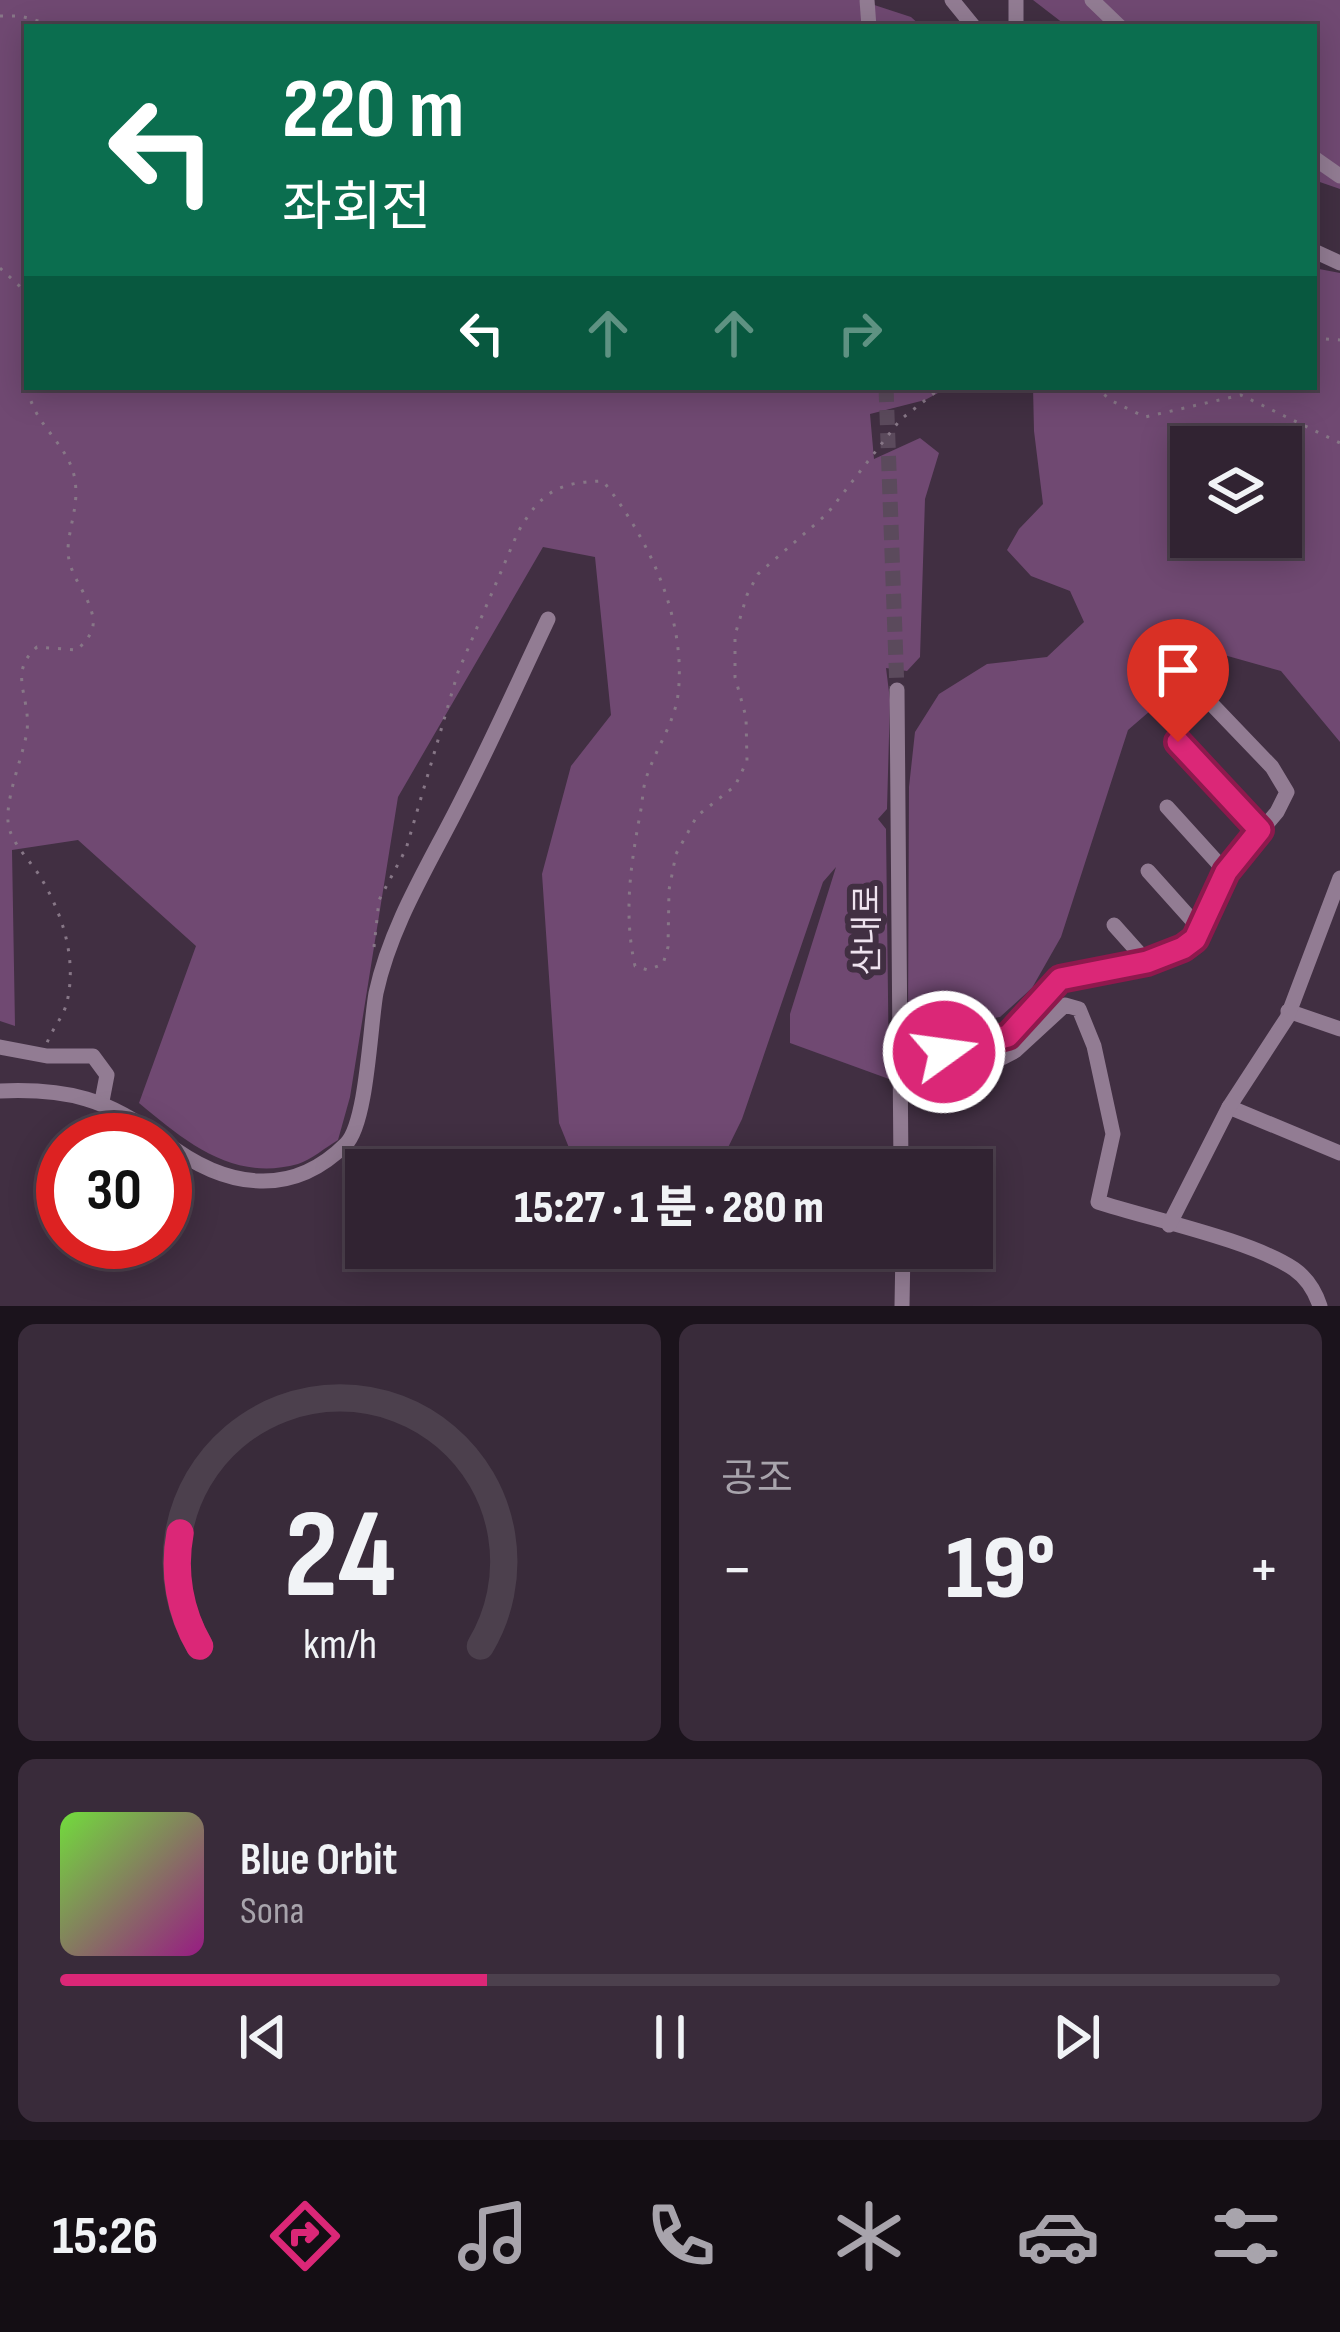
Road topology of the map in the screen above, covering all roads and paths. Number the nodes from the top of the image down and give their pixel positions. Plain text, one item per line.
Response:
1 (952, 0) edge
2 (1092, 0) edge
3 (0, 16) edge
4 (50, 24) edge
5 (972, 24) edge
6 (1117, 24) edge
7 (0, 268) edge
8 (24, 290) edge
9 (28, 390) edge
10 (938, 390) edge
11 (1099, 390) edge
12 (1340, 442) edge
13 (548, 619) dead end
14 (897, 690) tunnel mouth
15 (1201, 693) dead end
16 (1178, 742) dead end
17 (1167, 807) dead end
18 (1260, 830) junction
19 (1148, 871) dead end
20 (1226, 872) junction
21 (1340, 878) edge
22 (1114, 925) dead end
23 (1200, 929) junction
24 (374, 958) dead end
25 (1147, 962) junction
26 (1288, 1011) junction
27 (1340, 1029) edge
28 (968, 1047) junction
29 (0, 1048) edge
30 (47, 1056) junction
31 (898, 1059) junction
32 (0, 1091) edge
33 (102, 1101) junction
34 (1228, 1107) junction
35 (121, 1113) edge
36 (900, 1149) edge
37 (1340, 1153) edge
38 (192, 1162) edge
39 (1169, 1225) junction
40 (903, 1269) edge
41 (902, 1306) edge
42 (1320, 1306) edge

1 - 5 street
2 - 6 street
3 - 4 path
7 - 8 path
9 - 30 path
10 - 24 path
11 - 12 path
13 - 38 street
14 - 31 street, 산내로
15 - 18 street
16 - 18 street
17 - 20 street
18 - 20 street
19 - 23 street
20 - 23 street
21 - 26 street
22 - 25 street
23 - 25 street
25 - 28 street
26 - 27 street
26 - 34 street
28 - 31 street
28 - 39 street
29 - 30 street
30 - 33 street
31 - 36 street, 산내로
32 - 33 street
33 - 35 street
34 - 37 street
34 - 39 street
39 - 42 street
40 - 41 street

